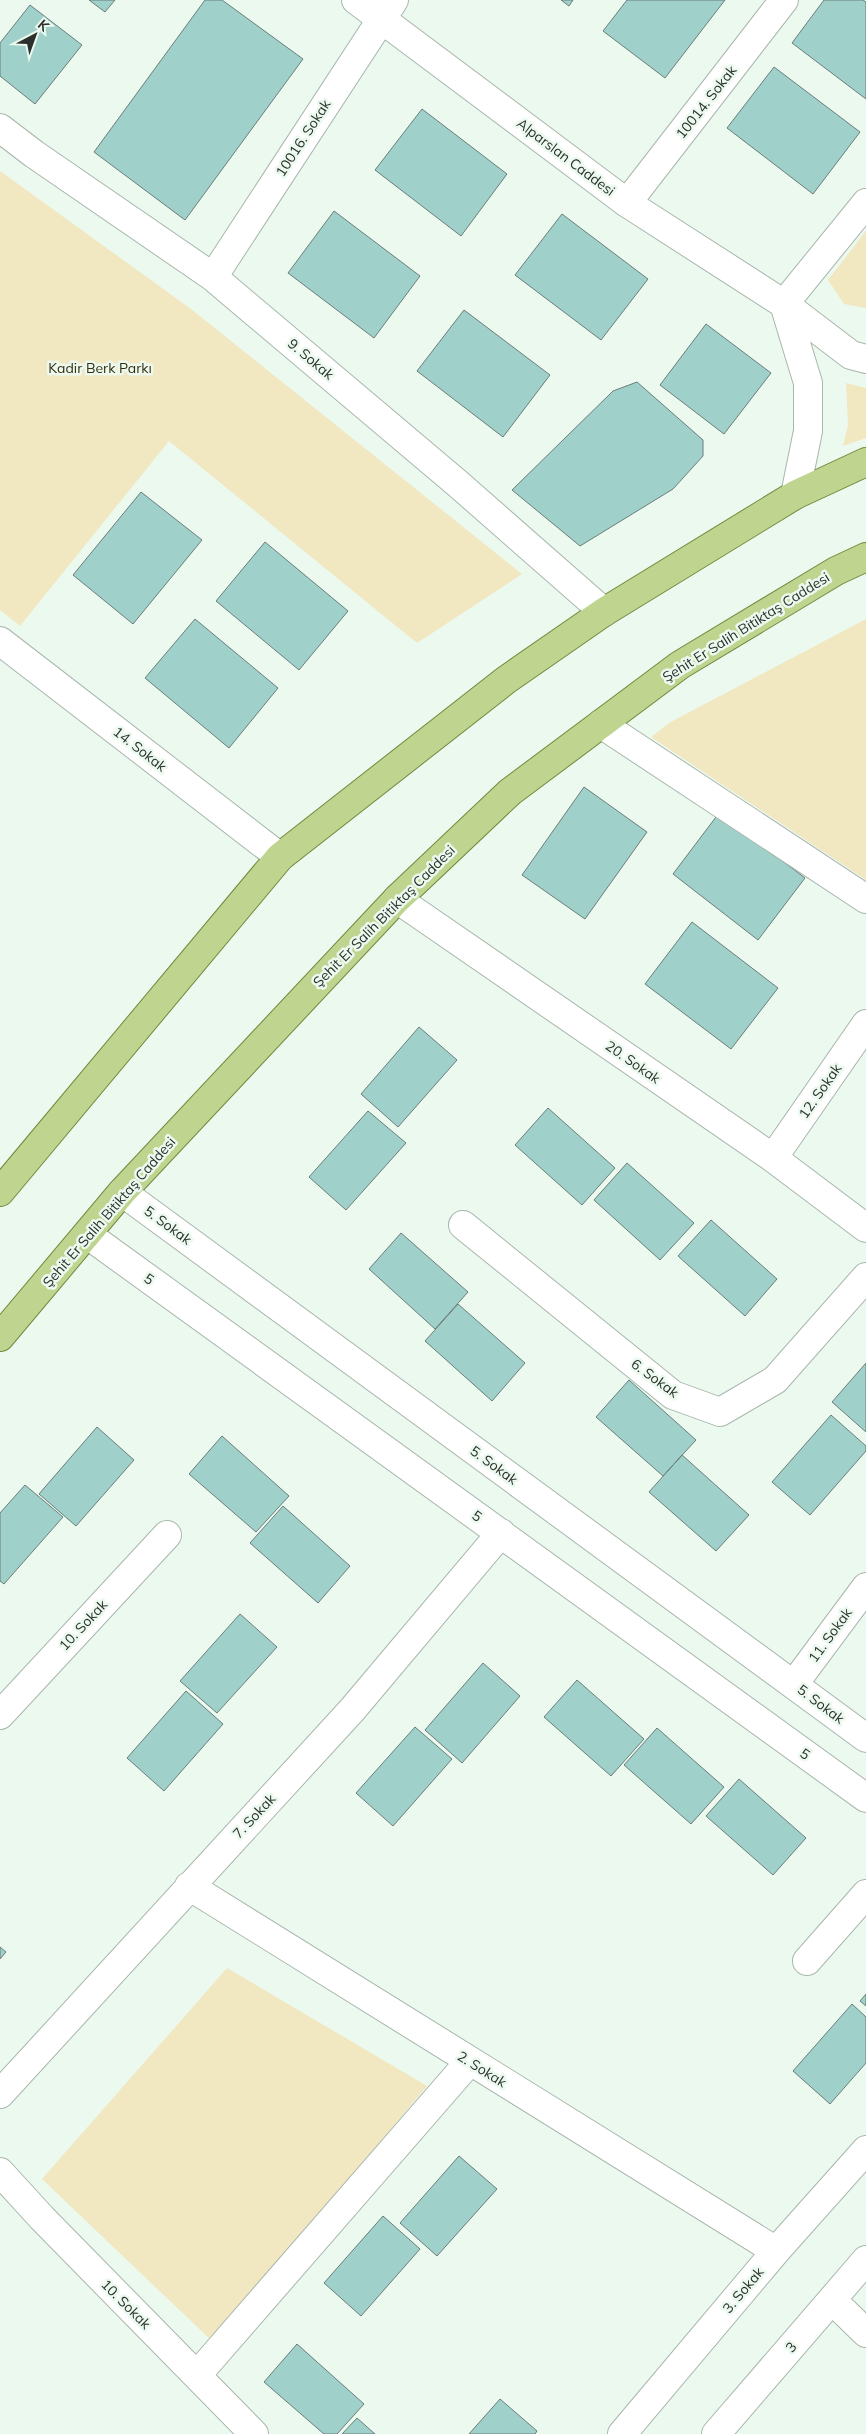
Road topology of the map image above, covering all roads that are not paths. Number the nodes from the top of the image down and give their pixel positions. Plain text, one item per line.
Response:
1 (356, 0) edge
2 (784, 0) edge
3 (387, 9) edge
4 (0, 128) edge
5 (627, 203) junction
6 (866, 203) edge
7 (213, 277) junction
8 (784, 304) junction
9 (866, 359) edge
10 (866, 462) edge
11 (795, 495) junction
12 (866, 557) edge
13 (604, 612) junction
14 (0, 641) edge
15 (601, 724) junction
16 (280, 857) junction
17 (396, 899) junction
18 (866, 899) edge
19 (866, 1024) edge
20 (773, 1158) junction
21 (0, 1192) edge
22 (122, 1192) junction
23 (464, 1225) dead end
24 (866, 1228) edge
25 (88, 1235) junction
26 (866, 1277) edge
27 (0, 1337) edge
28 (501, 1533) junction
29 (167, 1535) dead end
30 (866, 1587) edge
31 (794, 1684) junction
32 (0, 1715) edge
33 (866, 1738) edge
34 (866, 1798) edge
35 (189, 1886) junction
36 (866, 1894) edge
37 (807, 1961) dead end
38 (470, 2061) junction
39 (0, 2094) edge
40 (866, 2150) edge
41 (0, 2172) edge
42 (776, 2251) junction
43 (866, 2260) edge
44 (832, 2300) junction
45 (866, 2333) edge
46 (196, 2375) junction
47 (254, 2434) edge
48 (622, 2434) edge
49 (716, 2434) edge

1 - 3 street, Alparslan Caddesi
2 - 5 street, 10014. Sokak
3 - 5 street, Alparslan Caddesi
3 - 7 street, 10016. Sokak
4 - 7 street, 9. Sokak
5 - 8 street, Alparslan Caddesi
6 - 8 street
7 - 13 street, 9. Sokak
8 - 9 street, Alparslan Caddesi
8 - 11 street
10 - 11 main road
11 - 13 main road
12 - 15 main road, Şehit Er Salih Bitiktaş Caddesi
13 - 16 main road
14 - 16 street, 14. Sokak
15 - 17 main road, Şehit Er Salih Bitiktaş Caddesi
15 - 18 street
16 - 21 main road
17 - 20 street, 20. Sokak
17 - 22 main road, Şehit Er Salih Bitiktaş Caddesi
19 - 20 street, 12. Sokak
20 - 24 street, 20. Sokak
22 - 25 main road, Şehit Er Salih Bitiktaş Caddesi
22 - 31 street, 5. Sokak
23 - 26 street, 6. Sokak
25 - 27 main road, Şehit Er Salih Bitiktaş Caddesi
25 - 28 street, 5
28 - 34 street, 5
28 - 35 street, 7. Sokak
29 - 32 street, 10. Sokak
30 - 31 street, 11. Sokak
31 - 33 street, 5. Sokak
35 - 38 street, 2. Sokak
35 - 39 street, 7. Sokak
36 - 37 street
38 - 42 street, 2. Sokak
38 - 46 street
40 - 42 street, 3. Sokak
41 - 46 street, 10. Sokak
42 - 48 street, 3. Sokak
43 - 44 street, 3
44 - 45 street
44 - 49 street, 3
46 - 47 street, 10. Sokak

